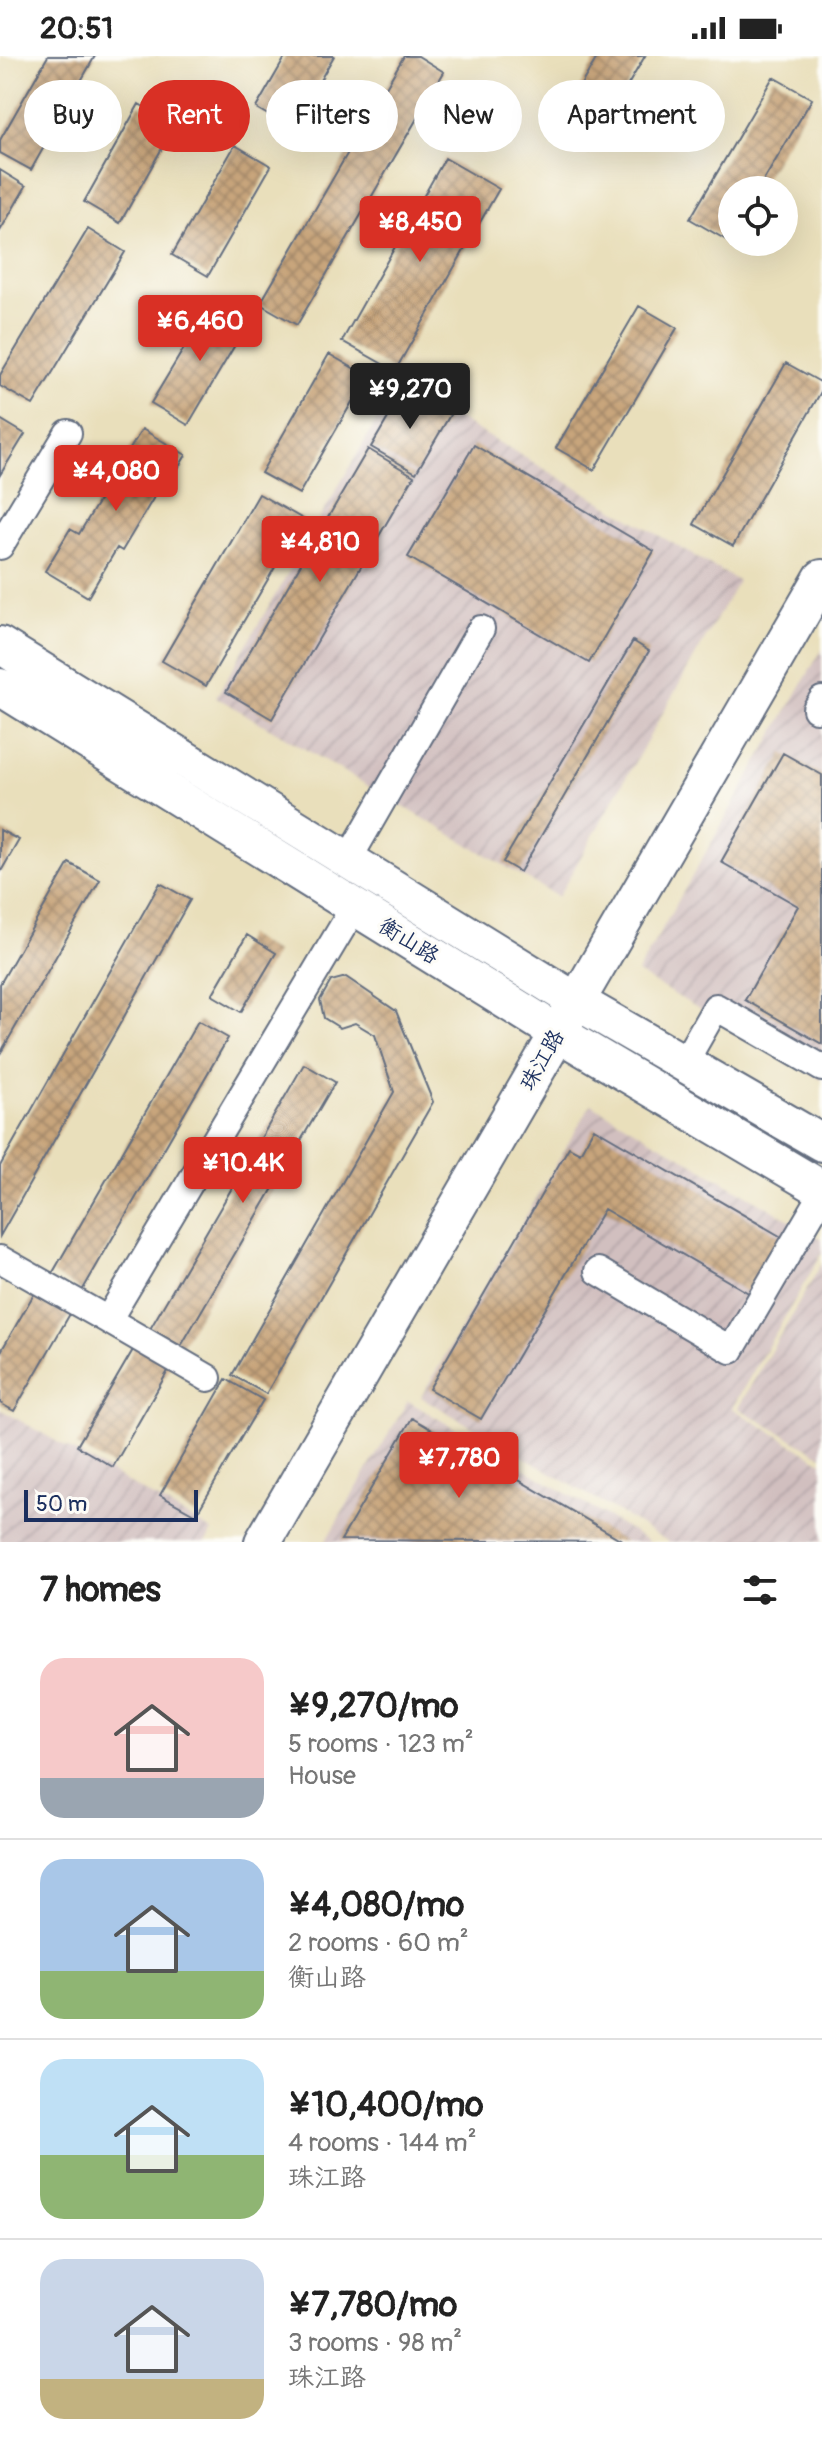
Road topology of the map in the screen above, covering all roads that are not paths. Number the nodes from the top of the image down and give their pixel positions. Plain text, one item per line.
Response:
1 (68, 433) dead end
2 (0, 546) edge
3 (822, 578) edge
4 (481, 629) dead end
5 (0, 645) edge
6 (0, 687) edge
7 (348, 860) junction
8 (355, 906) junction
9 (576, 1001) junction
10 (558, 1033) junction
11 (684, 1063) junction
12 (822, 1068) edge
13 (822, 1143) edge
14 (822, 1192) edge
15 (0, 1259) edge
16 (598, 1271) dead end
17 (108, 1320) junction
18 (208, 1378) dead end
19 (263, 1542) edge

1 - 2 street
3 - 9 street, 珠江路
4 - 7 street
5 - 7 street, 衡山路
6 - 8 street, 衡山路
7 - 9 street, 衡山路
8 - 10 street, 衡山路
8 - 17 street
9 - 10 street, 珠江路
9 - 11 street, 衡山路
10 - 14 street, 衡山路
10 - 19 street, 珠江路
11 - 12 street
11 - 13 street, 衡山路
14 - 16 street
15 - 17 street
17 - 18 street

